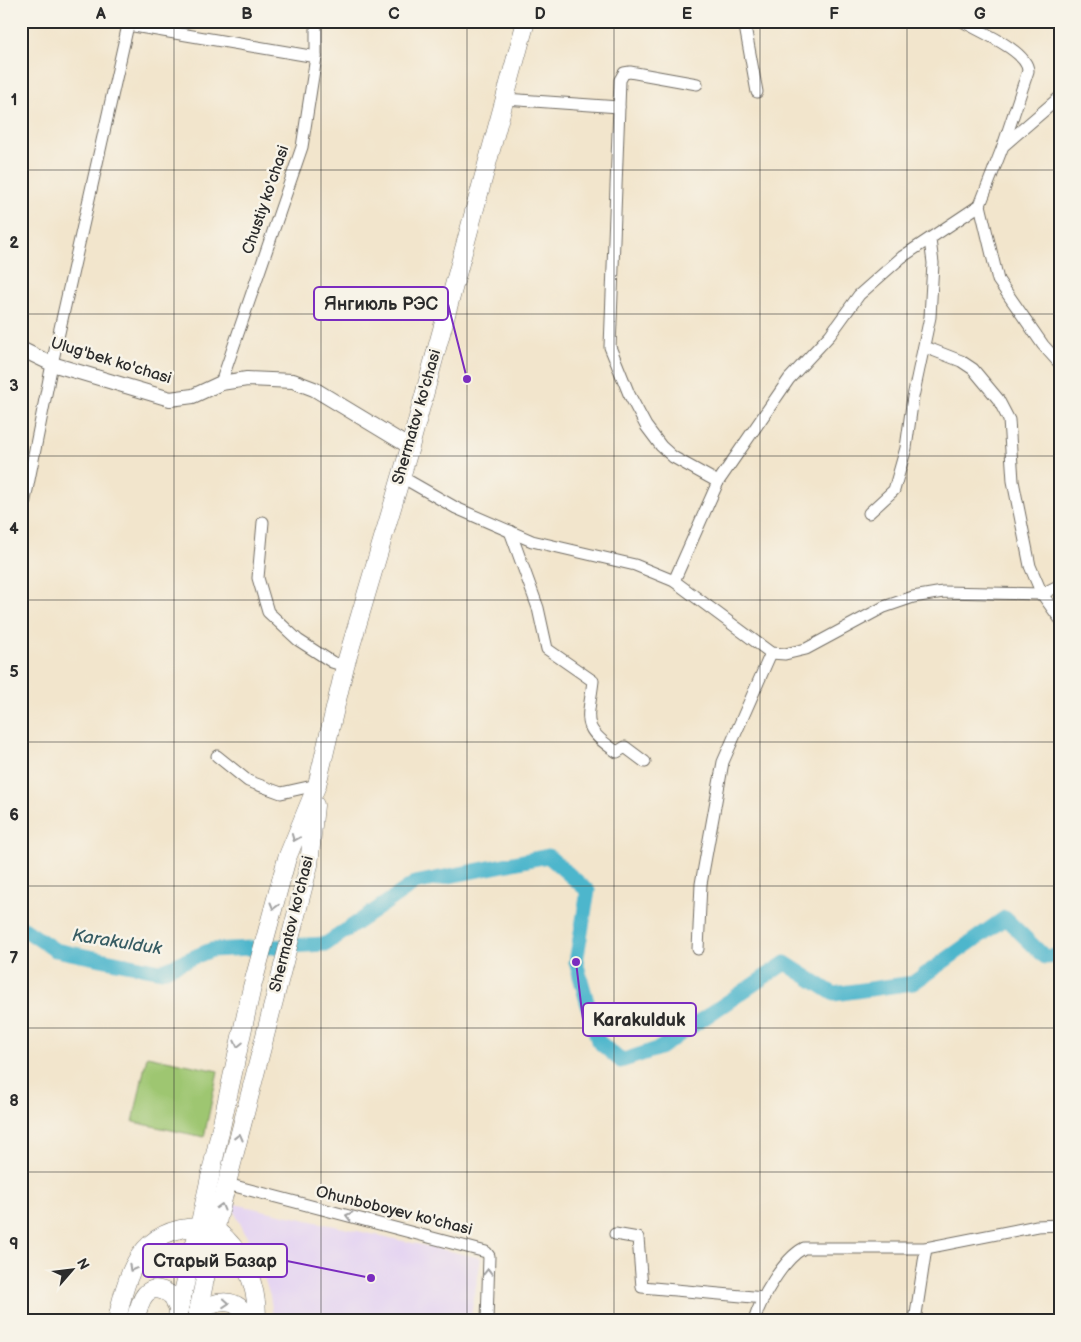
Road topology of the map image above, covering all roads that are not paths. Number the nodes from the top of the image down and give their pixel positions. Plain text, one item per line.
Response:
1 (316, 21) edge
2 (526, 21) edge
3 (744, 21) edge
4 (962, 21) edge
5 (124, 23) edge
6 (316, 57) junction
7 (697, 84) dead end
8 (757, 92) dead end
9 (1060, 97) edge
10 (505, 99) junction
11 (619, 107) junction
12 (1004, 146) junction
13 (980, 205) junction
14 (930, 240) junction
15 (925, 347) junction
16 (21, 349) edge
17 (52, 364) junction
18 (1060, 364) edge
19 (220, 383) junction
20 (410, 447) junction
21 (400, 476) junction
22 (718, 482) junction
23 (869, 513) dead end
24 (21, 520) edge
25 (263, 522) dead end
26 (510, 531) junction
27 (674, 581) junction
28 (1060, 586) edge
29 (1042, 594) junction
30 (1060, 619) edge
31 (771, 653) junction
32 (345, 666) junction
33 (217, 756) dead end
34 (645, 762) dead end
35 (317, 784) junction
36 (698, 949) dead end
37 (251, 992) junction
38 (273, 998) junction
39 (227, 1184) junction
40 (1060, 1225) edge
41 (208, 1229) junction
42 (615, 1234) dead end
43 (926, 1248) junction
44 (764, 1298) junction
45 (177, 1315) edge
46 (197, 1317) edge
47 (117, 1321) edge
48 (135, 1321) edge
49 (247, 1321) edge
50 (257, 1321) edge
51 (487, 1321) edge
52 (754, 1321) edge
53 (915, 1321) edge

1 - 6 street, Chustiy ko'chasi
2 - 10 main road, Shermatov ko'chasi
3 - 8 street
4 - 12 street
5 - 6 street
5 - 17 street
6 - 19 street, Chustiy ko'chasi
7 - 11 street
9 - 12 street
10 - 11 street
10 - 20 main road, Shermatov ko'chasi
11 - 22 street
12 - 13 street
13 - 14 street
13 - 18 street
14 - 15 street
14 - 22 street
15 - 23 street
15 - 29 street
16 - 17 street, Ulug'bek ko'chasi
17 - 19 street, Ulug'bek ko'chasi
17 - 24 street
19 - 20 street, Ulug'bek ko'chasi
20 - 21 main road, Shermatov ko'chasi
21 - 26 street
21 - 32 main road, Shermatov ko'chasi
22 - 27 street
25 - 32 street
26 - 27 street
26 - 34 street
27 - 31 street
28 - 29 street
29 - 30 street
29 - 31 street
31 - 36 street
32 - 35 main road, Shermatov ko'chasi
33 - 35 street
35 -> 37 main road, Shermatov ko'chasi
35 - 38 main road, Shermatov ko'chasi
37 - 38 main road
37 -> 41 main road, Shermatov ko'chasi
39 -> 38 main road, Shermatov ko'chasi
41 -> 39 main road, Shermatov ko'chasi
51 -> 39 street, Ohunboboyev ko'chasi
40 - 43 street
41 - 45 main road
41 - 46 main road
41 -> 47 main road
41 - 50 main road
42 - 44 street
43 - 44 street
43 - 53 street
44 - 52 street
45 - 48 main road
46 -> 49 main road

